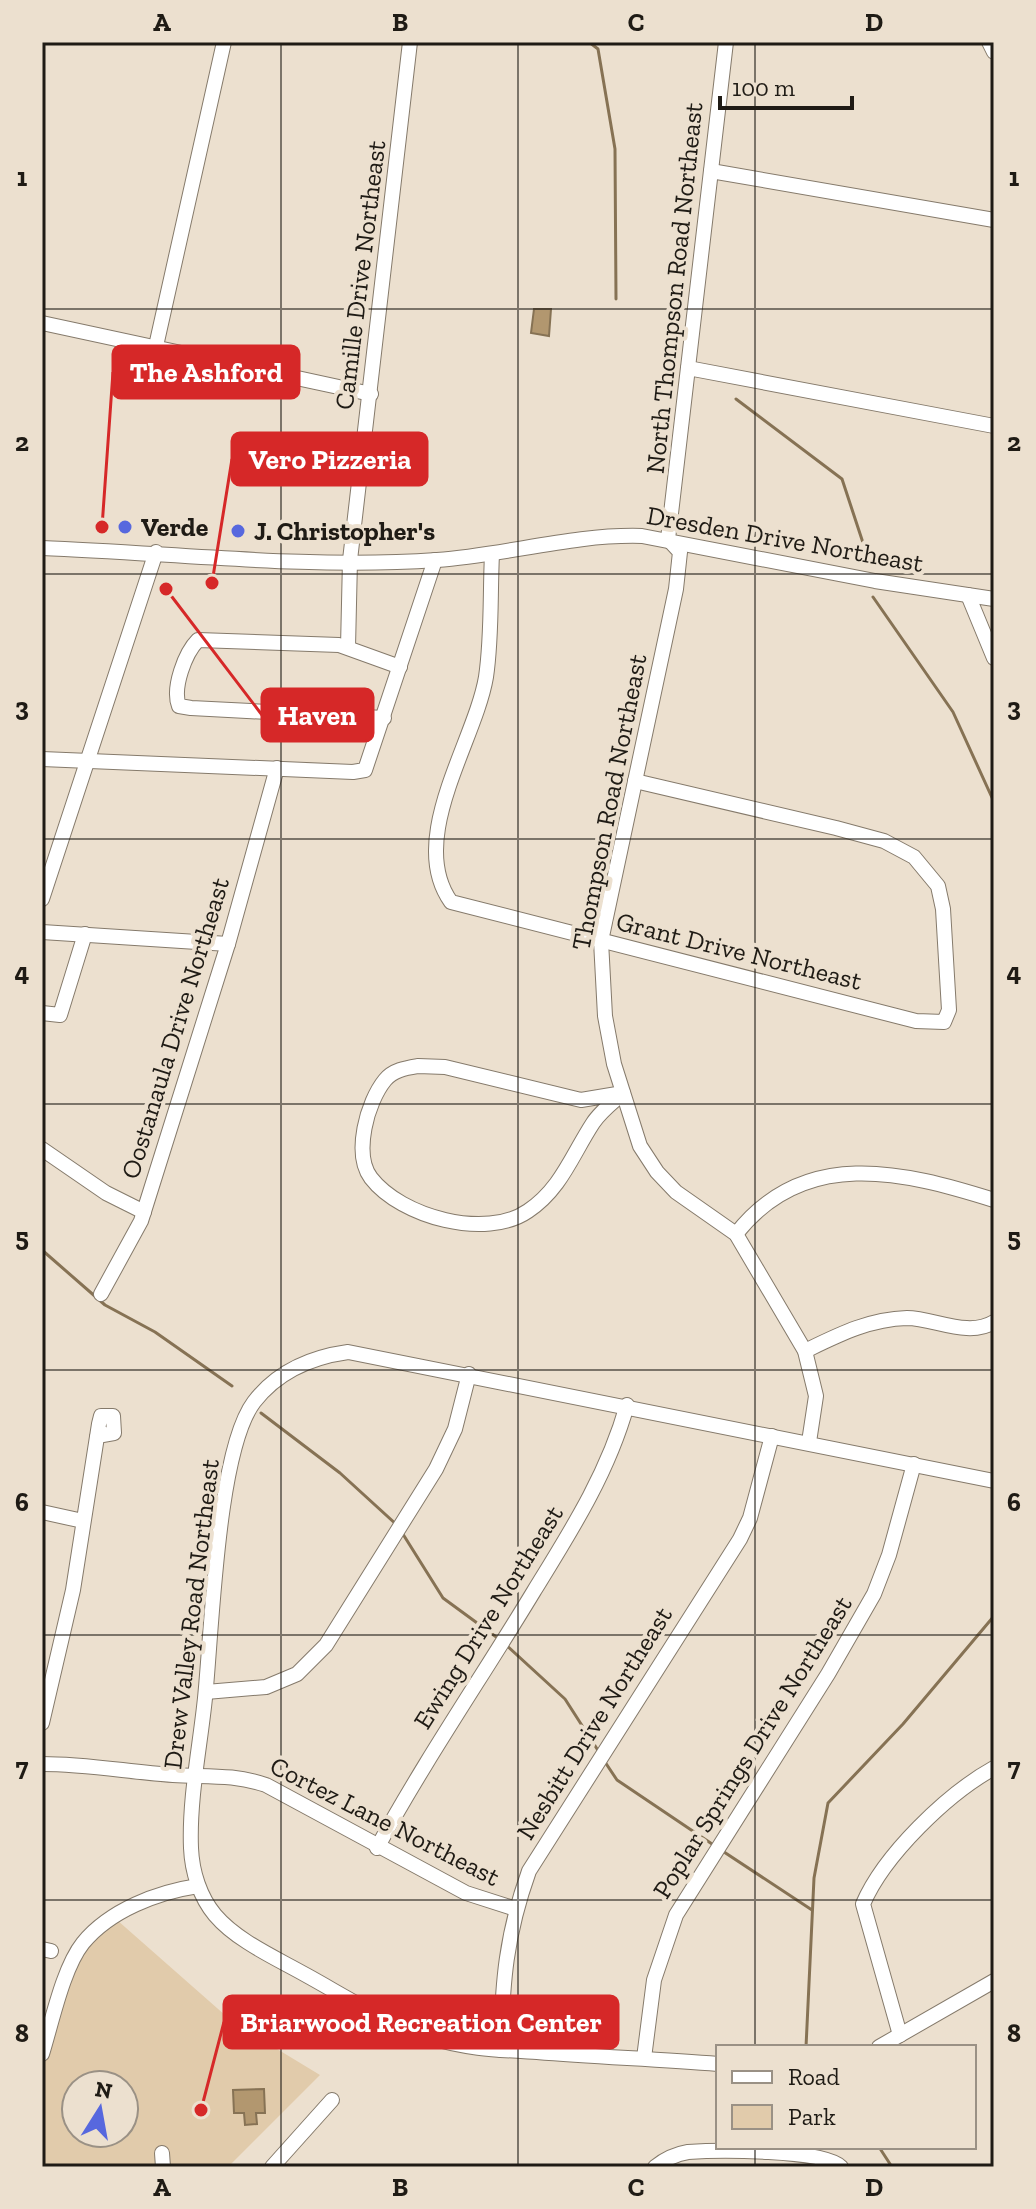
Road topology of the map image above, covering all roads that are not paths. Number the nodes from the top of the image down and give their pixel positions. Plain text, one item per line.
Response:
1 (224, 42) edge
2 (410, 42) edge
3 (726, 42) edge
4 (989, 42) edge
5 (994, 52) edge
6 (711, 171) junction
7 (994, 220) edge
8 (42, 323) edge
9 (156, 346) junction
10 (688, 368) junction
11 (371, 394) junction
12 (994, 426) edge
13 (668, 539) junction
14 (42, 548) edge
15 (156, 552) junction
16 (492, 554) junction
17 (350, 560) junction
18 (435, 560) junction
19 (968, 595) junction
20 (994, 599) edge
21 (348, 647) junction
22 (994, 658) edge
23 (400, 667) junction
24 (384, 718) junction
25 (42, 759) edge
26 (89, 760) junction
27 (277, 768) junction
28 (635, 781) junction
29 (42, 899) edge
30 (42, 932) edge
31 (85, 934) junction
32 (601, 941) junction
33 (228, 944) junction
34 (42, 1013) edge
35 (623, 1093) junction
36 (42, 1149) edge
37 (994, 1200) edge
38 (144, 1212) junction
39 (736, 1234) junction
40 (101, 1294) dead end
41 (994, 1322) edge
42 (805, 1351) junction
43 (469, 1374) junction
44 (627, 1405) junction
45 (97, 1436) dead end
46 (772, 1436) junction
47 (809, 1442) junction
48 (914, 1464) junction
49 (994, 1481) edge
50 (42, 1512) edge
51 (83, 1521) junction
52 (206, 1692) junction
53 (42, 1723) edge
54 (42, 1764) edge
55 (994, 1768) edge
56 (197, 1775) junction
57 (377, 1848) junction
58 (198, 1886) junction
59 (516, 1909) junction
60 (994, 1981) edge
61 (900, 2035) junction
62 (43, 2043) edge
63 (882, 2045) edge
64 (501, 2050) junction
65 (644, 2058) junction
66 (716, 2064) edge
67 (332, 2100) dead end
68 (751, 2160) edge
69 (272, 2167) edge
70 (655, 2167) edge
71 (841, 2167) edge

1 - 9 street
2 - 11 street, Camille Drive Northeast
3 - 6 street, North Thompson Road Northeast
4 - 5 street
6 - 7 street
6 - 10 street, North Thompson Road Northeast
8 - 9 street
9 - 11 street
10 - 12 street
10 - 13 street, North Thompson Road Northeast
11 - 17 street, Camille Drive Northeast
13 - 16 street, Dresden Drive Northeast
13 - 19 street, Dresden Drive Northeast
13 - 28 street, Thompson Road Northeast
14 - 15 street, Dresden Drive Northeast
15 - 17 street, Dresden Drive Northeast
15 - 26 street
16 - 18 street, Dresden Drive Northeast
16 - 32 street, Grant Drive Northeast
17 - 18 street, Dresden Drive Northeast
17 - 21 street, Camille Drive Northeast
18 - 23 street
19 - 20 street, Dresden Drive Northeast
19 - 22 street
21 - 23 street
21 - 24 street
23 - 24 street
24 - 27 street
25 - 26 street
26 - 27 street
26 - 29 street
27 - 33 street, Oostanaula Drive Northeast
28 - 32 street, Thompson Road Northeast
28 - 32 street, Grant Drive Northeast
30 - 31 street
31 - 33 street
31 - 34 street
32 - 35 street, Thompson Road Northeast
33 - 38 street, Oostanaula Drive Northeast
35 - 35 street
35 - 39 street, Thompson Road Northeast
36 - 38 street
37 - 39 street
38 - 40 street, Oostanaula Drive Northeast
39 - 42 street, Thompson Road Northeast
41 - 42 street
42 - 47 street, Thompson Road Northeast
43 - 44 street, Drew Valley Road Northeast
43 - 52 street
43 - 52 street, Drew Valley Road Northeast
44 - 46 street, Drew Valley Road Northeast
44 - 57 street, Ewing Drive Northeast
45 - 51 street
46 - 47 street, Drew Valley Road Northeast
46 - 59 street, Nesbitt Drive Northeast
47 - 48 street, Drew Valley Road Northeast
48 - 49 street, Drew Valley Road Northeast
48 - 65 street, Poplar Springs Drive Northeast
50 - 51 street
51 - 53 street
52 - 56 street, Drew Valley Road Northeast
54 - 56 street, Cortez Lane Northeast
55 - 61 street
56 - 57 street, Cortez Lane Northeast
56 - 58 street, Drew Valley Road Northeast
57 - 59 street, Cortez Lane Northeast
58 - 62 street
58 - 64 street, Drew Valley Road Northeast
59 - 64 street, Nesbitt Drive Northeast
60 - 61 street
61 - 63 street
64 - 65 street, Drew Valley Road Northeast
65 - 66 street, Drew Valley Road Northeast
67 - 69 street
68 - 70 street
68 - 71 street

